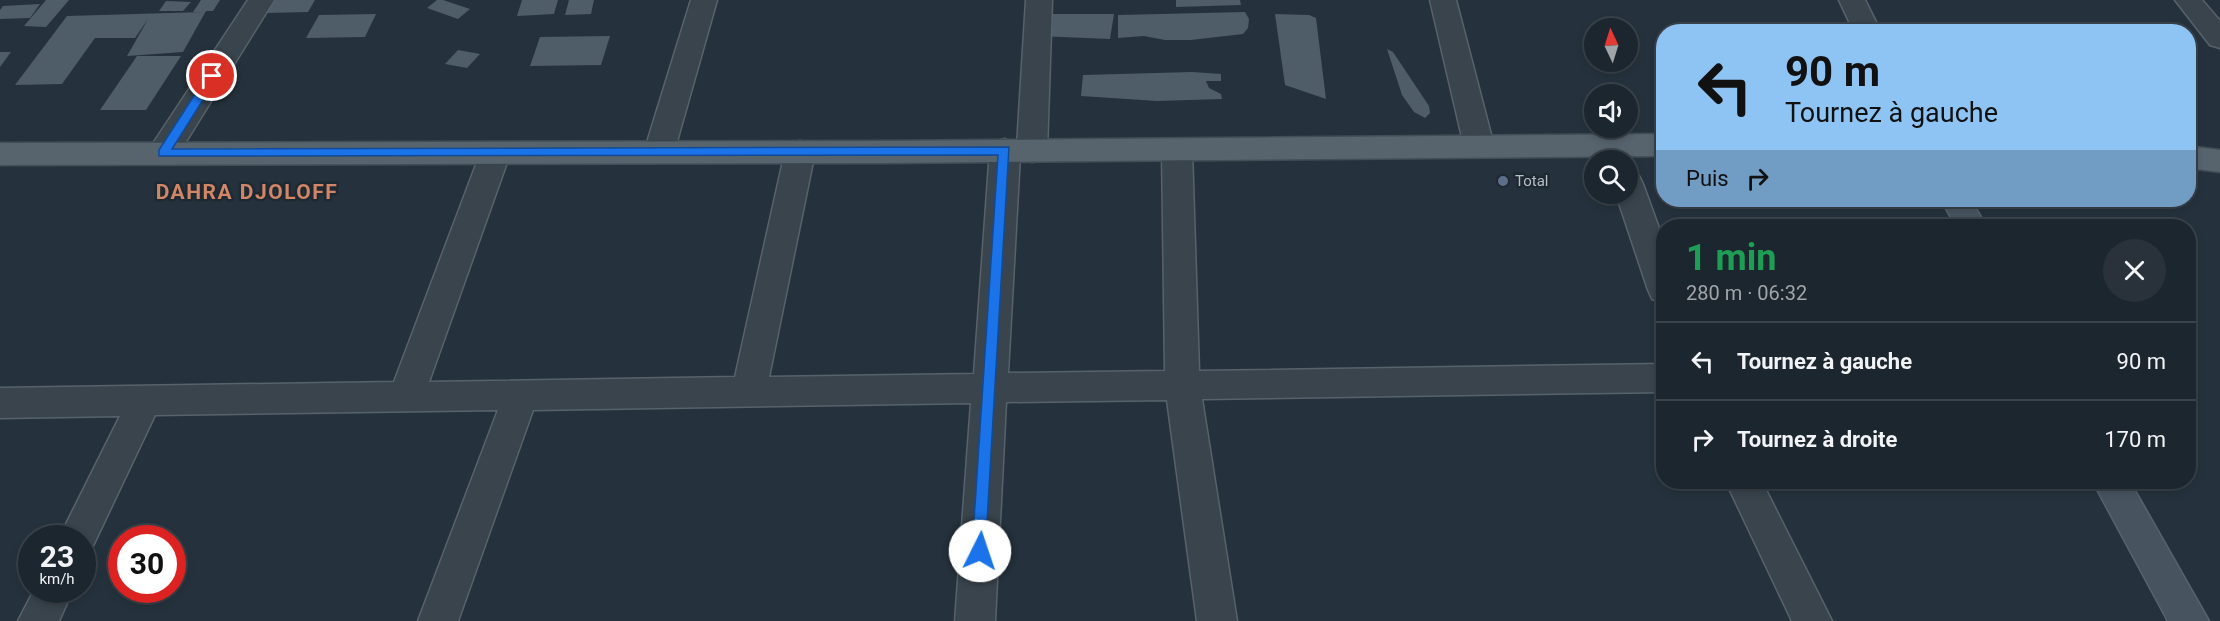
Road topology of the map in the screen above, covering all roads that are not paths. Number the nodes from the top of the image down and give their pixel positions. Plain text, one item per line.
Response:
1 (261, 0) edge
2 (704, 0) edge
3 (1039, 0) edge
4 (1443, 0) edge
5 (1852, 0) edge
6 (2188, 0) edge
7 (1864, 24) edge
8 (2220, 39) edge
9 (1479, 146) junction
10 (1656, 146) edge
11 (1177, 150) junction
12 (1630, 150) edge
13 (1019, 151) junction
14 (1584, 151) edge
15 (659, 152) junction
16 (800, 152) junction
17 (163, 153) junction
18 (0, 154) edge
19 (495, 154) junction
20 (2196, 158) edge
21 (2220, 161) edge
22 (1635, 204) edge
23 (1656, 266) edge
24 (1656, 378) edge
25 (1182, 385) junction
26 (990, 387) junction
27 (749, 392) junction
28 (522, 394) junction
29 (406, 398) junction
30 (144, 402) junction
31 (0, 403) edge
32 (1747, 489) edge
33 (2115, 489) edge
34 (84, 525) edge
35 (47, 603) edge
36 (38, 621) edge
37 (438, 621) edge
38 (975, 621) edge
39 (1217, 621) edge
40 (1812, 621) edge
41 (2189, 621) edge

1 - 17 street
2 - 15 street
3 - 13 street
4 - 9 street
5 - 7 street
6 - 8 street
9 - 11 main road
9 - 14 main road
10 - 12 main road
11 - 13 main road
11 - 25 street
13 - 16 main road
13 - 26 street
15 - 16 main road
15 - 19 main road
16 - 27 street
17 - 18 main road
17 - 19 main road
19 - 29 street
20 - 21 main road
22 - 23 street
24 - 25 street
25 - 26 street
25 - 39 street
26 - 27 street
26 - 38 street
27 - 28 street
28 - 29 street
28 - 37 street
29 - 30 street
30 - 31 street
30 - 34 street
32 - 40 street
33 - 41 street
35 - 36 street

